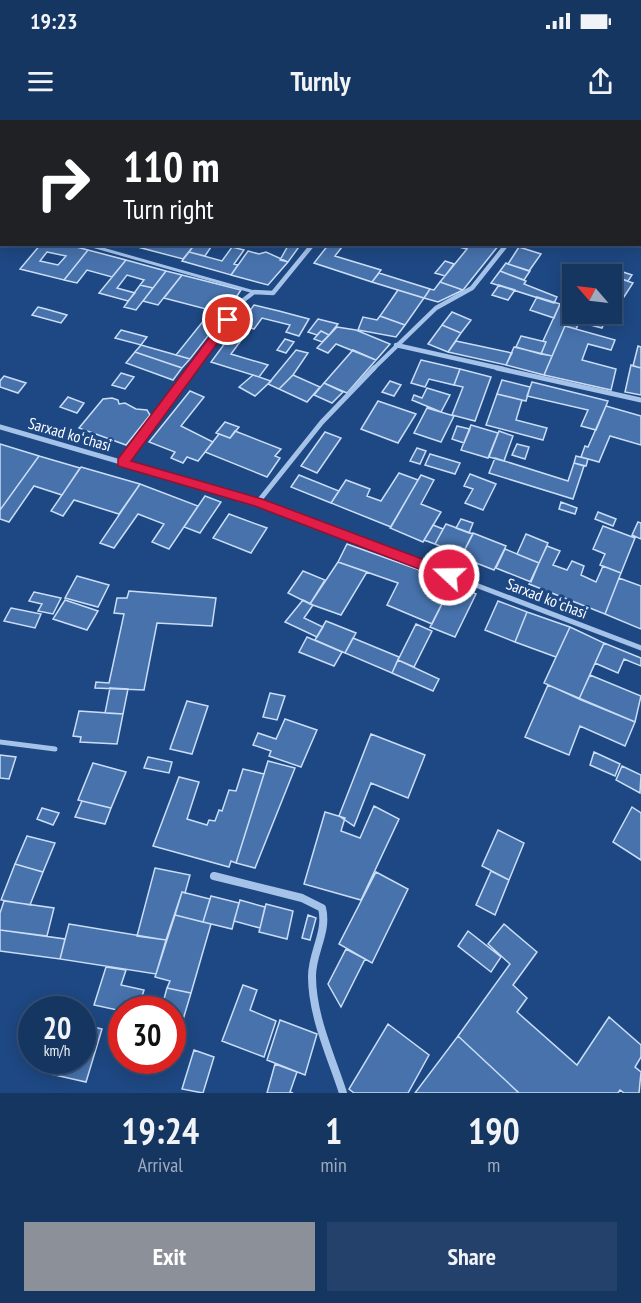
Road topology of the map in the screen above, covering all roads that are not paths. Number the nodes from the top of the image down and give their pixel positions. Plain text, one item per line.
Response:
1 (92, 246) edge
2 (312, 246) edge
3 (505, 246) edge
4 (254, 292) junction
5 (396, 345) junction
6 (641, 400) edge
7 (0, 427) edge
8 (122, 463) junction
9 (258, 502) junction
10 (641, 648) edge
11 (0, 742) edge
12 (55, 749) dead end
13 (214, 876) dead end
14 (343, 1093) edge

1 - 4 lane
2 - 4 street
3 - 5 street
4 - 8 street
5 - 6 street
5 - 9 street
7 - 8 street, Sarxad koʻchasi
8 - 9 street, Sarxad koʻchasi
9 - 10 street, Sarxad koʻchasi
11 - 12 lane
13 - 14 street

